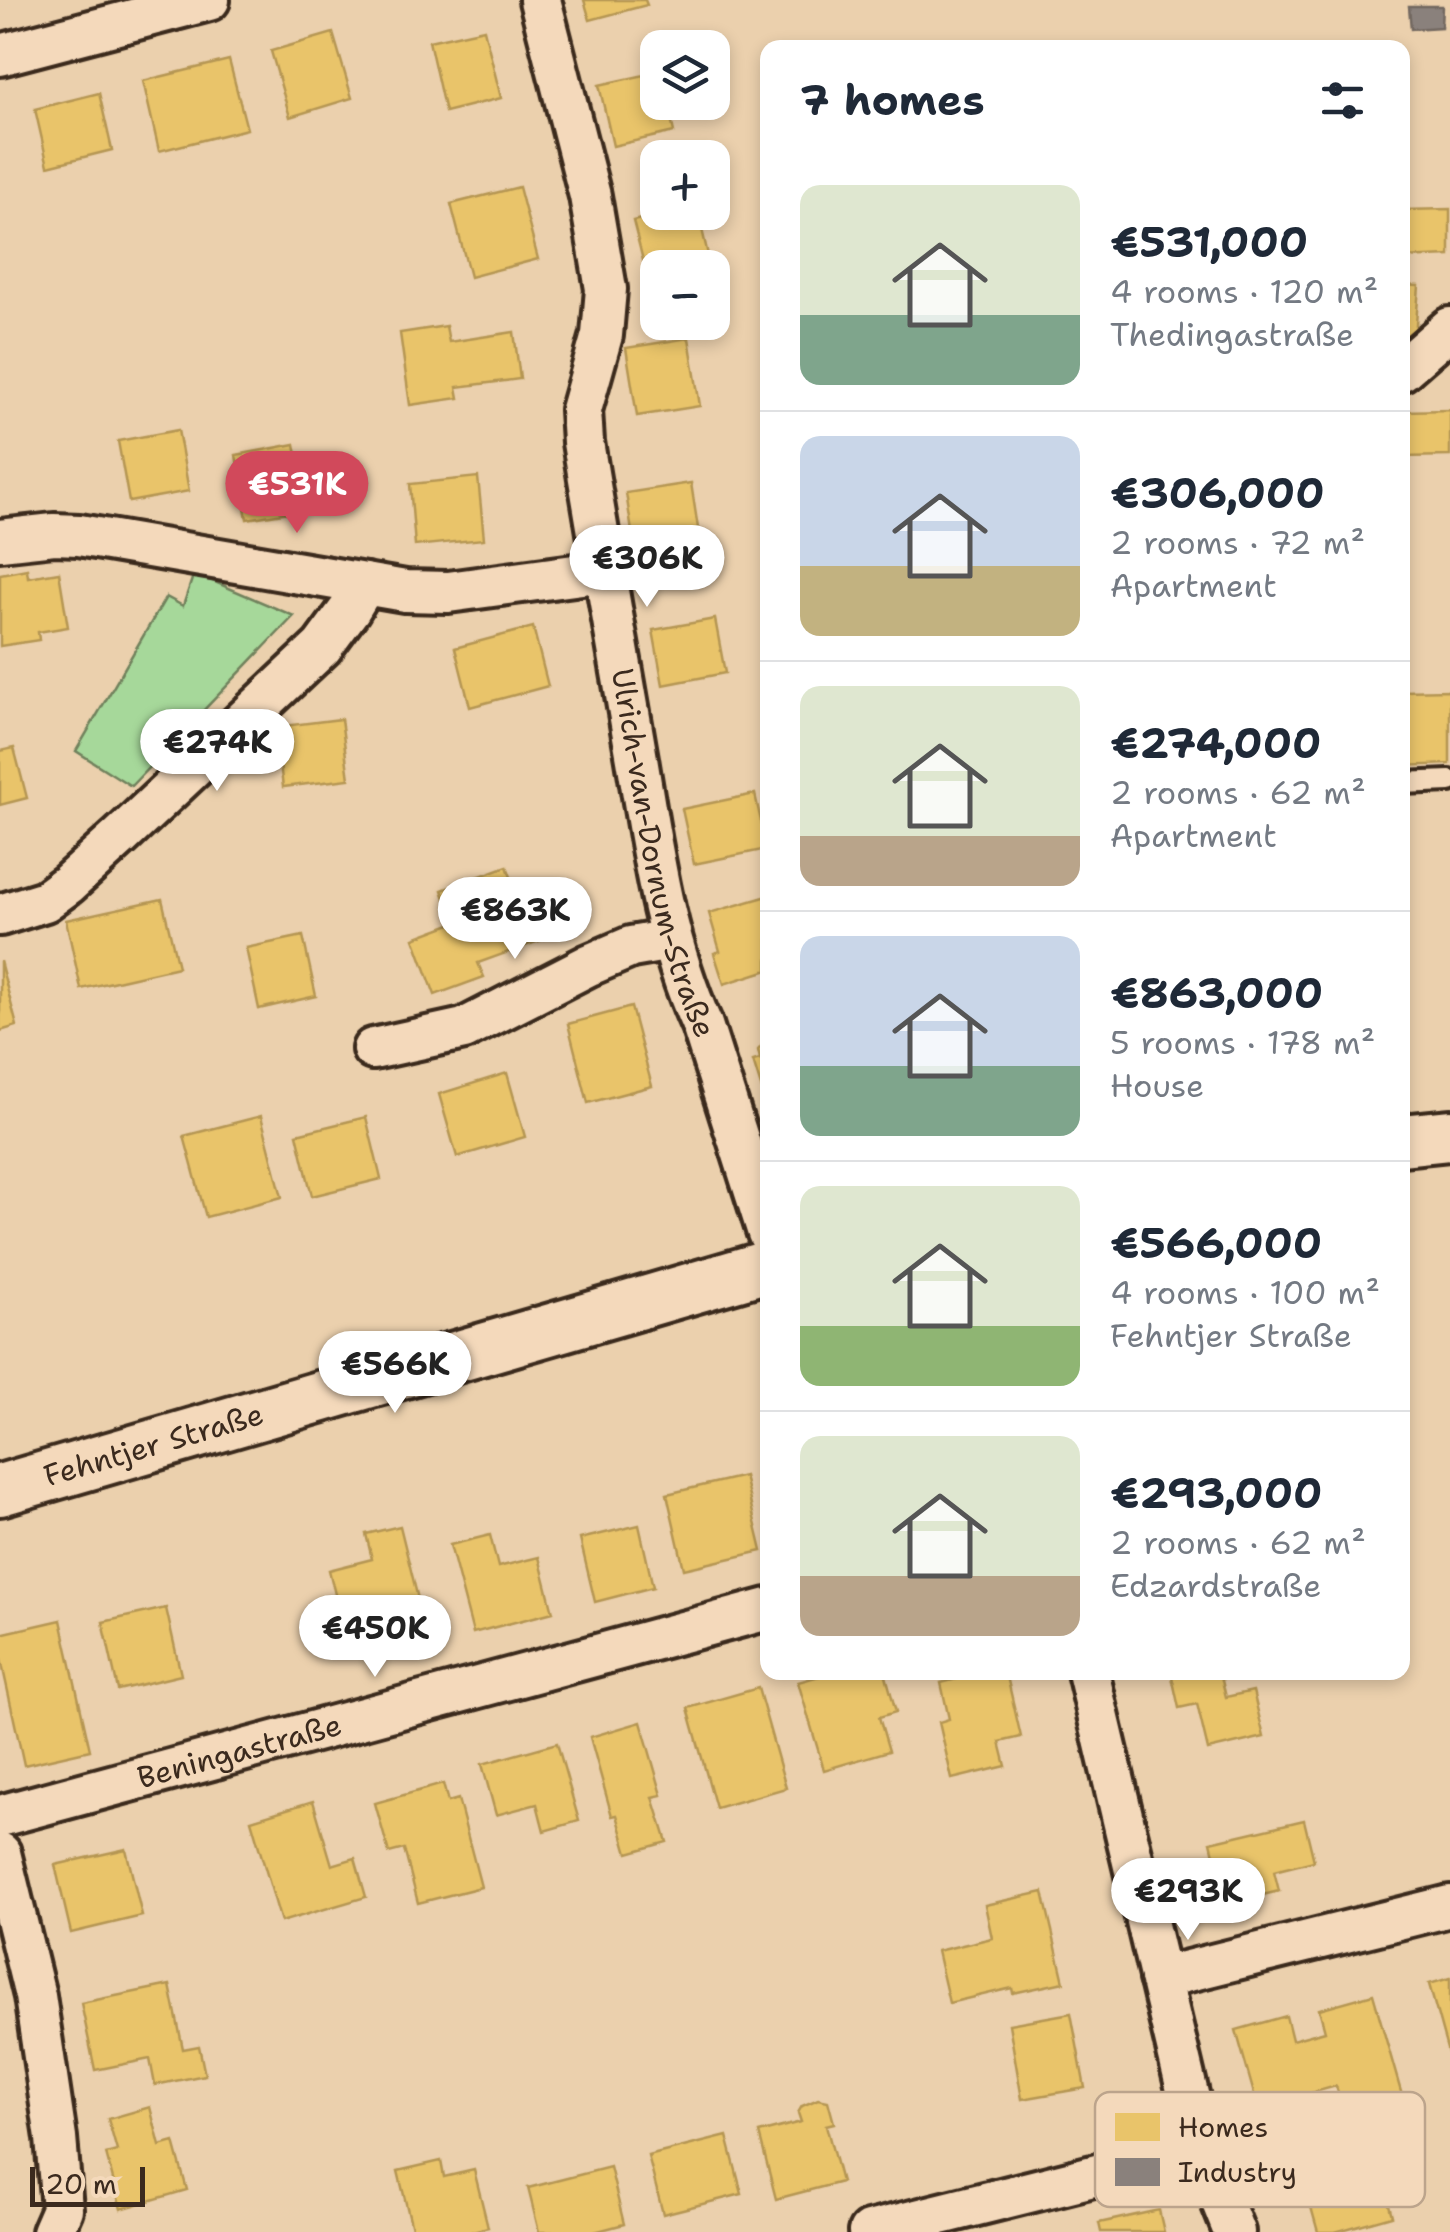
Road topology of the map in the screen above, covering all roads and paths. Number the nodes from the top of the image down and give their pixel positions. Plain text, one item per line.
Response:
1 (209, 0) edge
2 (540, 0) edge
3 (0, 56) edge
4 (1450, 328) edge
5 (1410, 363) edge
6 (0, 540) edge
7 (604, 571) junction
8 (365, 584) junction
9 (1450, 780) edge
10 (1410, 782) edge
11 (0, 916) edge
12 (671, 940) junction
13 (373, 1049) dead end
14 (1450, 1134) edge
15 (1410, 1139) edge
16 (760, 1208) edge
17 (760, 1268) edge
18 (0, 1490) edge
19 (760, 1611) edge
20 (1090, 1680) edge
21 (0, 1816) edge
22 (0, 1853) edge
23 (1450, 1906) edge
24 (1160, 1978) junction
25 (1187, 2092) edge
26 (1095, 2176) edge
27 (1224, 2207) edge
28 (52, 2232) edge
29 (869, 2232) edge
30 (1234, 2232) edge

1 - 3 street
2 - 7 street, Ulrich-van-Dornum-Straße
4 - 5 street
6 - 8 street
7 - 8 street
7 - 12 street, Ulrich-van-Dornum-Straße
8 - 11 street
9 - 10 lane
12 - 13 street
12 - 16 street, Ulrich-van-Dornum-Straße
14 - 15 street
17 - 18 street, Fehntjer Straße
19 - 21 street, Beningastraße
20 - 24 street
22 - 28 street
23 - 24 street
24 - 25 street
26 - 29 street
27 - 30 street

